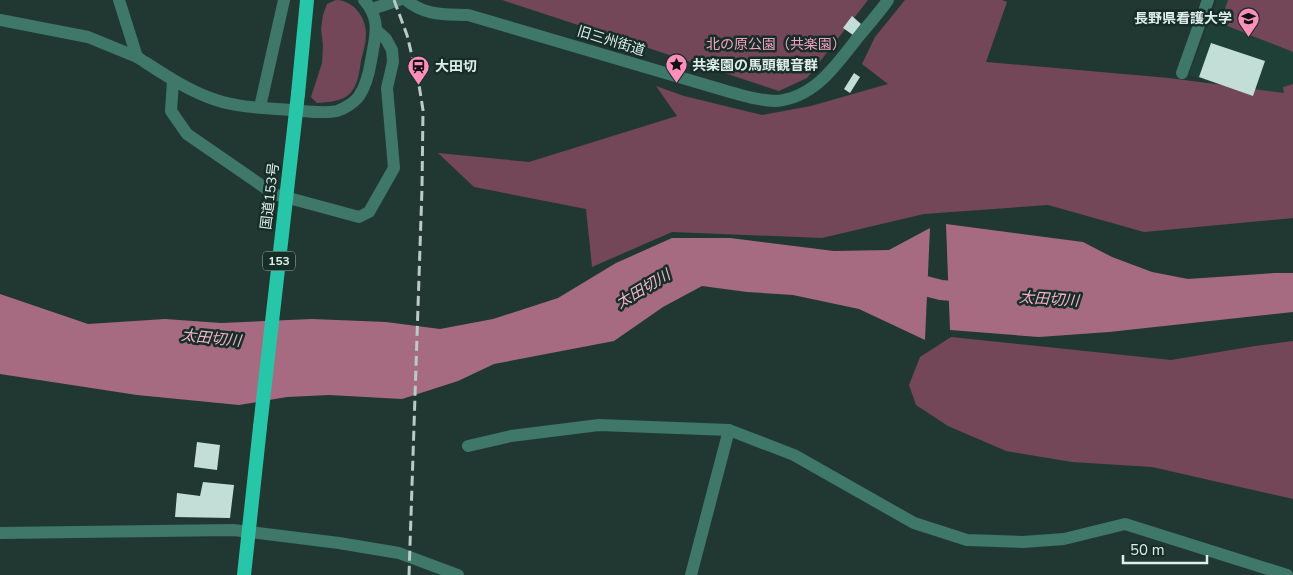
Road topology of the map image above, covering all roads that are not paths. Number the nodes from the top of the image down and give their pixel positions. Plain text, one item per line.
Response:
1 (119, 0) edge
2 (284, 0) edge
3 (307, 0) edge
4 (399, 0) edge
5 (406, 0) edge
6 (888, 0) edge
7 (1208, 0) edge
8 (368, 4) edge
9 (0, 20) edge
10 (376, 30) junction
11 (136, 57) junction
12 (1182, 73) dead end
13 (173, 81) junction
14 (260, 107) junction
15 (729, 430) junction
16 (468, 446) dead end
17 (249, 532) junction
18 (0, 533) edge
19 (244, 575) edge
20 (458, 575) edge
21 (691, 575) edge
22 (1287, 575) edge

1 - 11 street
2 - 14 street
3 - 17 highway, 国道153号 / 153, bridge
4 - 8 street
5 - 6 street, 旧三州街道
7 - 12 street
8 - 10 street
9 - 11 street
10 - 13 street
10 - 14 street
11 - 13 street
13 - 14 street
15 - 16 street
15 - 21 street
15 - 22 street
17 - 18 street
17 - 19 highway, 国道153号 / 153
17 - 20 street

